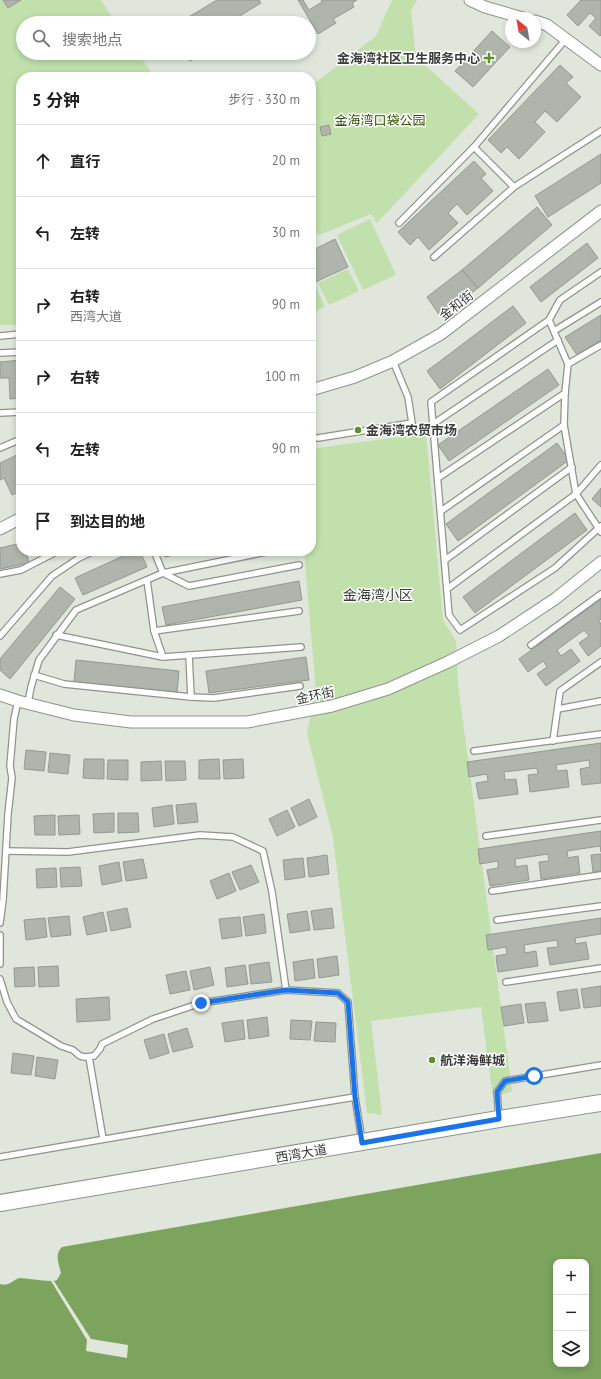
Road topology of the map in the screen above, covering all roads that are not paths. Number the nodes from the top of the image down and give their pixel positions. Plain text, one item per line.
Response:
1 (470, 0) edge
2 (505, 13) edge
3 (541, 24) edge
4 (566, 39) junction
5 (601, 65) edge
6 (601, 131) edge
7 (474, 147) junction
8 (514, 187) junction
9 (601, 211) edge
10 (399, 223) dead end
11 (434, 257) dead end
12 (601, 272) edge
13 (601, 302) edge
14 (549, 320) junction
15 (554, 331) junction
16 (16, 334) edge
17 (0, 336) edge
18 (558, 340) junction
19 (601, 345) edge
20 (16, 352) edge
21 (0, 353) edge
22 (394, 362) junction
23 (568, 364) junction
24 (316, 389) edge
25 (565, 393) junction
26 (0, 412) edge
27 (16, 412) edge
28 (433, 424) junction
29 (564, 425) junction
30 (318, 438) dead end
31 (16, 441) edge
32 (0, 448) edge
33 (601, 465) edge
34 (572, 468) junction
35 (438, 478) junction
36 (576, 494) junction
37 (441, 510) junction
38 (16, 521) edge
39 (0, 529) edge
40 (600, 529) edge
41 (48, 556) edge
42 (83, 556) edge
43 (156, 556) edge
44 (246, 556) edge
45 (445, 560) junction
46 (601, 562) edge
47 (299, 565) dead end
48 (163, 573) junction
49 (0, 574) edge
50 (147, 580) junction
51 (447, 589) junction
52 (601, 594) edge
53 (299, 611) dead end
54 (154, 631) junction
55 (0, 636) edge
56 (56, 636) junction
57 (531, 644) dead end
58 (301, 648) dead end
59 (189, 655) junction
60 (163, 656) junction
61 (601, 662) edge
62 (34, 675) junction
63 (300, 686) dead end
64 (0, 695) edge
65 (190, 697) junction
66 (601, 701) edge
67 (23, 702) junction
68 (558, 710) junction
69 (601, 734) edge
70 (553, 741) junction
71 (474, 752) dead end
72 (601, 820) edge
73 (486, 836) dead end
74 (6, 851) junction
75 (601, 875) edge
76 (492, 891) dead end
77 (601, 906) edge
78 (497, 920) dead end
79 (0, 923) edge
80 (0, 934) edge
81 (0, 964) edge
82 (601, 968) edge
83 (0, 979) edge
84 (506, 982) dead end
85 (286, 990) junction
86 (89, 1057) junction
87 (601, 1065) edge
88 (355, 1097) junction
89 (601, 1103) edge
90 (499, 1119) junction
91 (103, 1139) junction
92 (362, 1143) junction
93 (0, 1157) edge
94 (0, 1203) edge

1 - 2 street
3 - 4 street
4 - 5 street
4 - 7 lane
6 - 8 lane
7 - 8 lane
7 - 10 lane
8 - 11 lane
9 - 22 street, 金和街
12 - 14 lane
13 - 15 lane
14 - 15 lane
14 - 28 lane
15 - 18 lane
16 - 17 lane
18 - 23 lane
18 - 28 lane
19 - 23 lane
20 - 21 lane
22 - 24 street, 金和街
22 - 30 lane
23 - 25 lane
25 - 29 lane
25 - 35 lane
26 - 27 lane
28 - 35 lane
29 - 34 lane
29 - 37 lane
31 - 32 lane
33 - 36 lane
34 - 36 lane
34 - 45 lane
35 - 37 lane
36 - 40 lane
36 - 51 lane
37 - 45 lane
38 - 39 street
40 - 51 lane
41 - 49 lane
42 - 55 lane
43 - 48 lane
44 - 48 lane
45 - 51 lane
46 - 67 street, 金环街
47 - 48 lane
48 - 50 lane
50 - 54 lane
50 - 56 lane
52 - 57 lane
53 - 54 lane
54 - 60 lane
56 - 60 lane
56 - 62 lane
58 - 59 lane
59 - 60 lane
59 - 65 lane
61 - 68 lane
62 - 65 lane
62 - 67 lane
63 - 65 lane
64 - 67 street, 金环街
66 - 68 lane
67 - 74 lane
68 - 70 lane
69 - 70 lane
70 - 71 lane
72 - 73 lane
74 - 79 lane
74 - 85 lane
75 - 76 lane
77 - 78 lane
80 - 81 lane
82 - 84 lane
83 - 86 lane
85 - 86 lane
85 - 88 lane
86 - 91 lane
87 - 90 lane
88 - 91 lane
88 - 92 lane
89 - 90 main road, 西湾大道
90 - 92 main road, 西湾大道
91 - 93 lane
92 - 94 main road, 西湾大道

